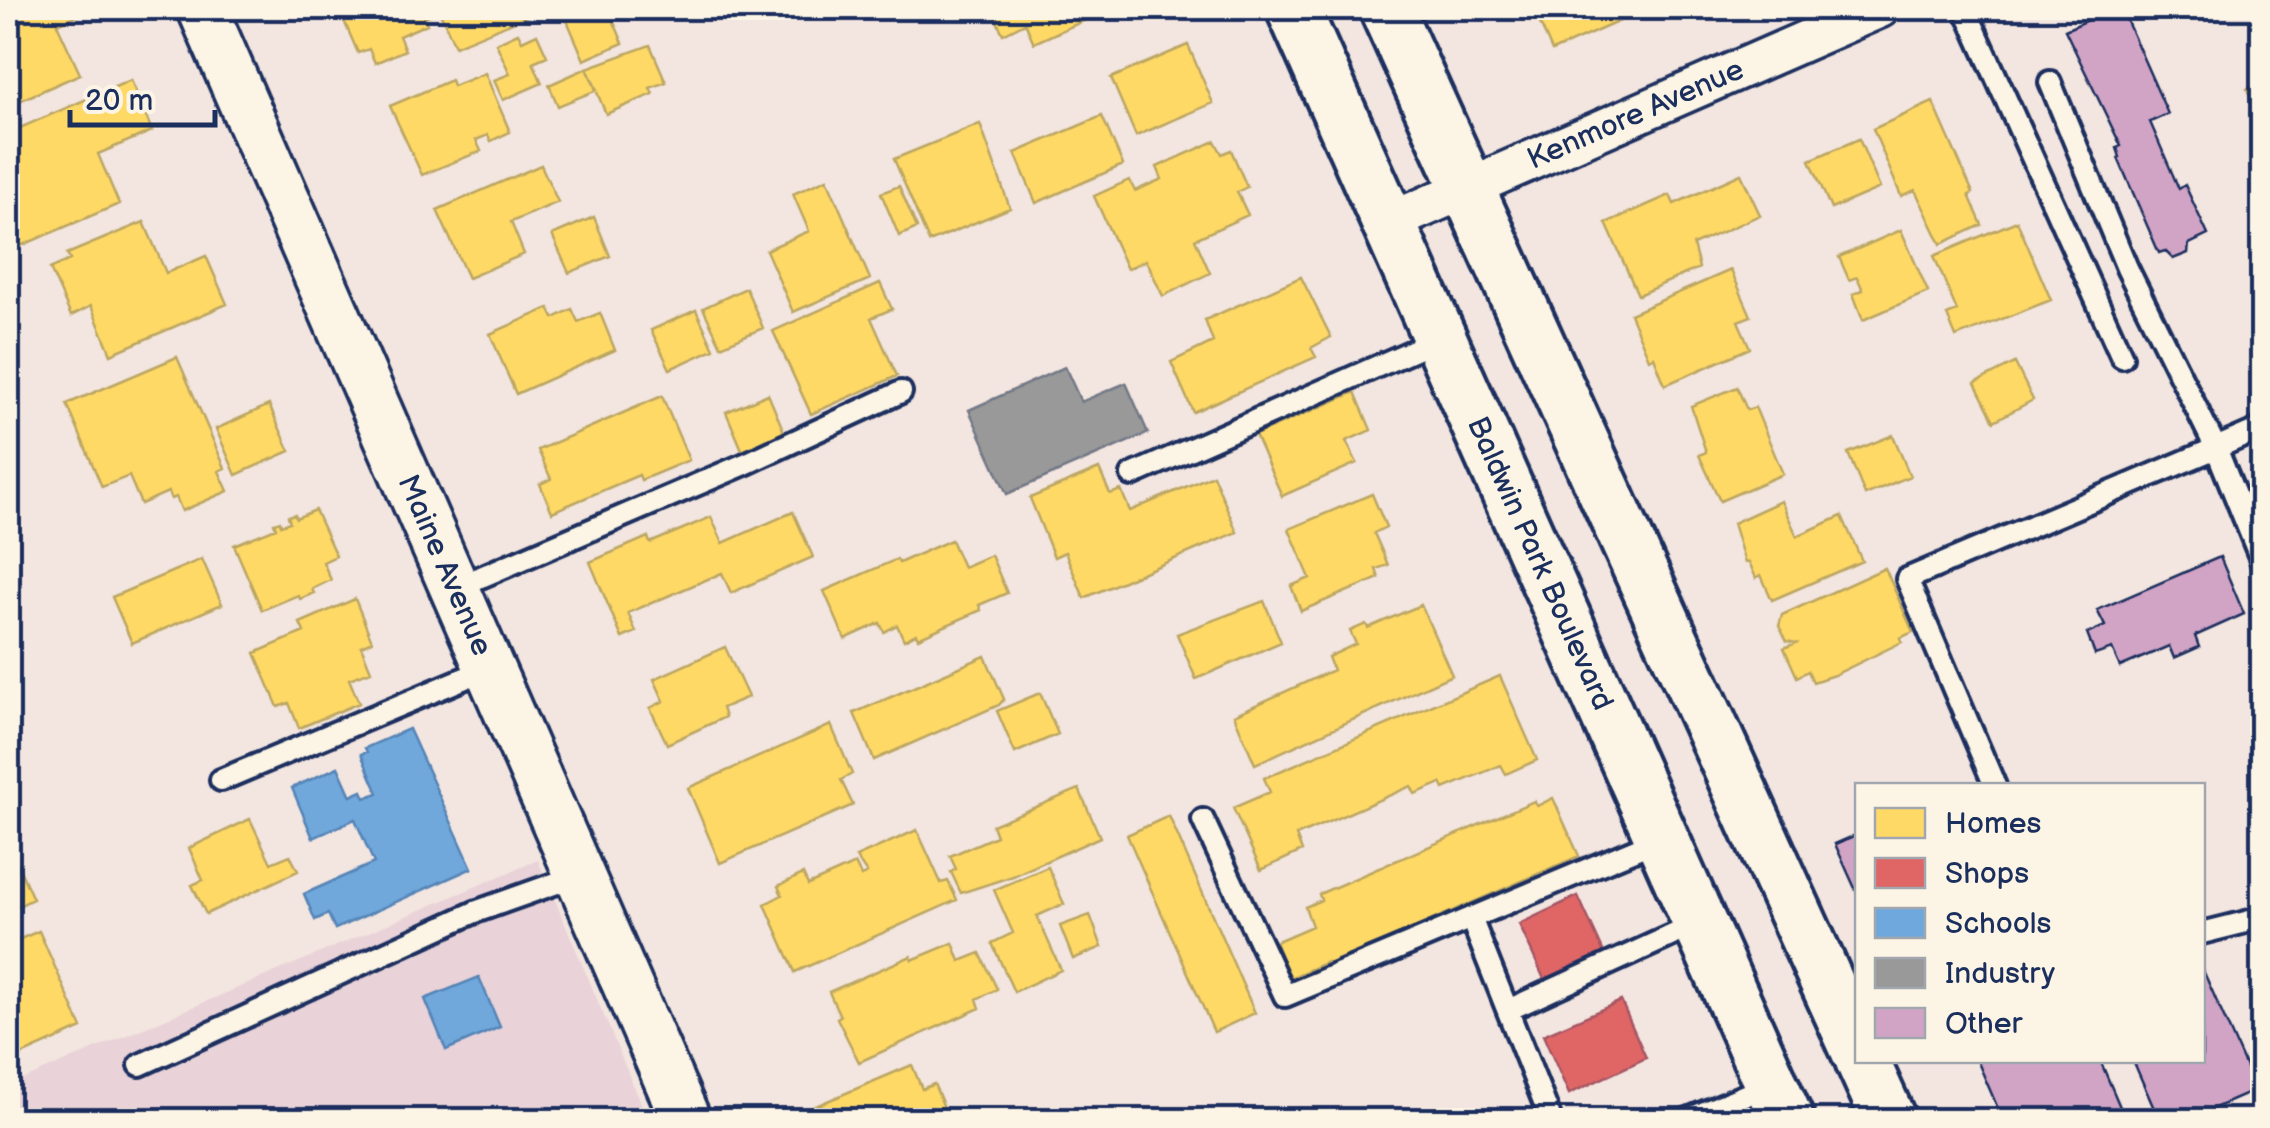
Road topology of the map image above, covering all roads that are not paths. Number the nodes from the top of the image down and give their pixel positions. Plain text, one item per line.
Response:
1 (202, 8) edge
2 (1292, 8) edge
3 (1386, 8) edge
4 (1880, 8) edge
5 (1964, 8) edge
6 (2050, 82) dead end
7 (1467, 186) junction
8 (1390, 222) junction
9 (1441, 338) junction
10 (2122, 357) dead end
11 (901, 392) dead end
12 (2262, 428) edge
13 (2216, 448) junction
14 (1132, 475) dead end
15 (2262, 562) edge
16 (454, 588) junction
17 (490, 668) junction
18 (221, 780) dead end
19 (1994, 783) edge
20 (1203, 820) dead end
21 (1662, 838) junction
22 (580, 875) junction
23 (1471, 918) junction
24 (2262, 918) edge
25 (1699, 923) junction
26 (2205, 931) edge
27 (1508, 1010) junction
28 (1855, 1043) edge
29 (1863, 1063) edge
30 (140, 1065) dead end
31 (1779, 1102) edge
32 (1549, 1115) dead end
33 (686, 1120) edge
34 (1686, 1120) edge
35 (1889, 1120) edge

1 - 16 street, Maine Avenue
2 - 8 main road, Baldwin Park Boulevard
3 - 7 main road
4 - 7 street, Kenmore Avenue
5 - 10 lane
6 - 13 lane
7 - 8 street, Kenmore Avenue
7 - 28 main road
8 - 9 main road, Baldwin Park Boulevard
9 - 14 lane
9 - 21 main road, Baldwin Park Boulevard
11 - 16 lane
12 - 13 lane
13 - 15 lane
13 - 19 lane
16 - 17 street, Maine Avenue
17 - 18 lane
17 - 22 street, Maine Avenue
20 - 23 lane
21 - 23 lane
21 - 25 main road, Baldwin Park Boulevard
22 - 30 lane
22 - 33 street, Maine Avenue
23 - 27 lane
24 - 26 lane
25 - 27 lane
25 - 31 main road, Baldwin Park Boulevard
27 - 32 lane
29 - 35 main road
31 - 34 lane

